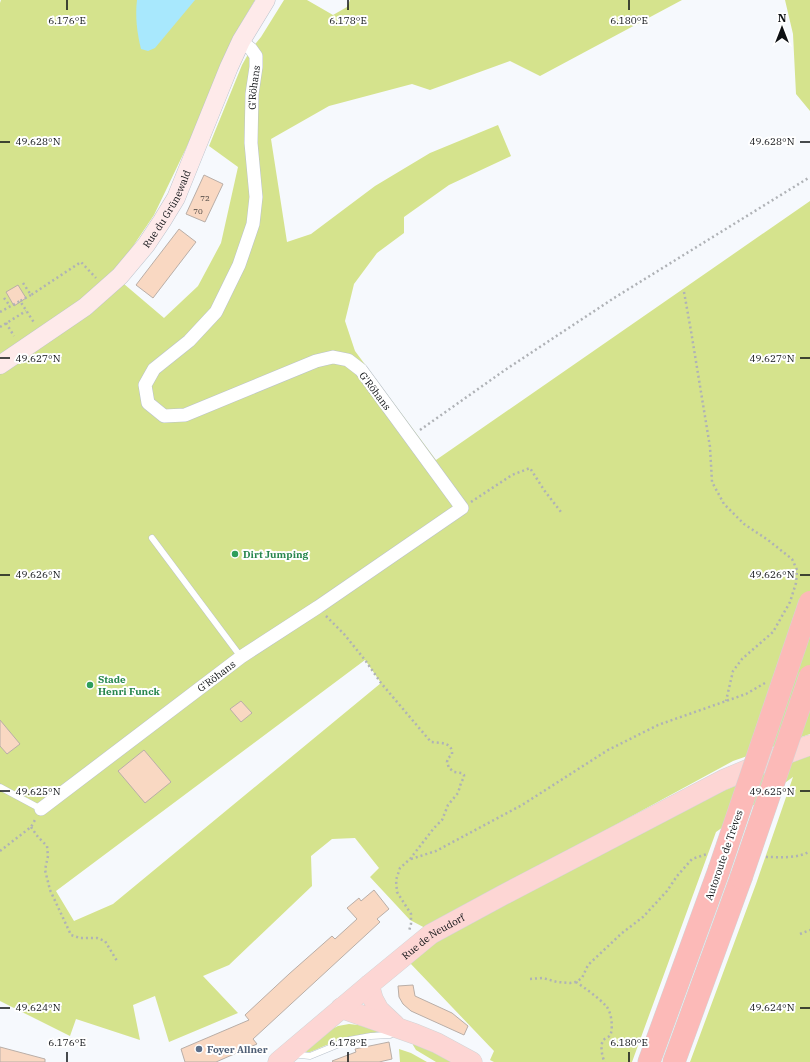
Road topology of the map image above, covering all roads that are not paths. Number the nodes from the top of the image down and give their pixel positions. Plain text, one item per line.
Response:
1 (266, 0) edge
2 (241, 41) junction
3 (0, 365) edge
4 (152, 538) dead end
5 (810, 602) edge
6 (241, 657) junction
7 (810, 676) edge
8 (810, 744) edge
9 (0, 787) edge
10 (41, 809) joint
11 (368, 985) junction
12 (341, 1008) junction
13 (398, 1028) junction
14 (294, 1048) junction
15 (278, 1062) edge
16 (472, 1062) edge
17 (649, 1062) edge
18 (674, 1062) edge

1 - 2 main road, Rue du Grünewald
2 - 3 main road, Rue du Grünewald
2 - 6 street, G'Röhans
4 - 6 lane
5 - 17 highway, Autoroute de Trèves, bridge
6 - 10 street, G'Röhans
7 - 18 highway, bridge
8 - 11 main road, Rue de Neudorf
9 - 10 lane
11 - 12 main road, Rue de Neudorf
11 - 13 main road
12 - 13 main road
12 - 14 main road, Rue de Neudorf
13 - 14 lane
13 - 16 main road
14 - 15 main road, Rue de Neudorf

